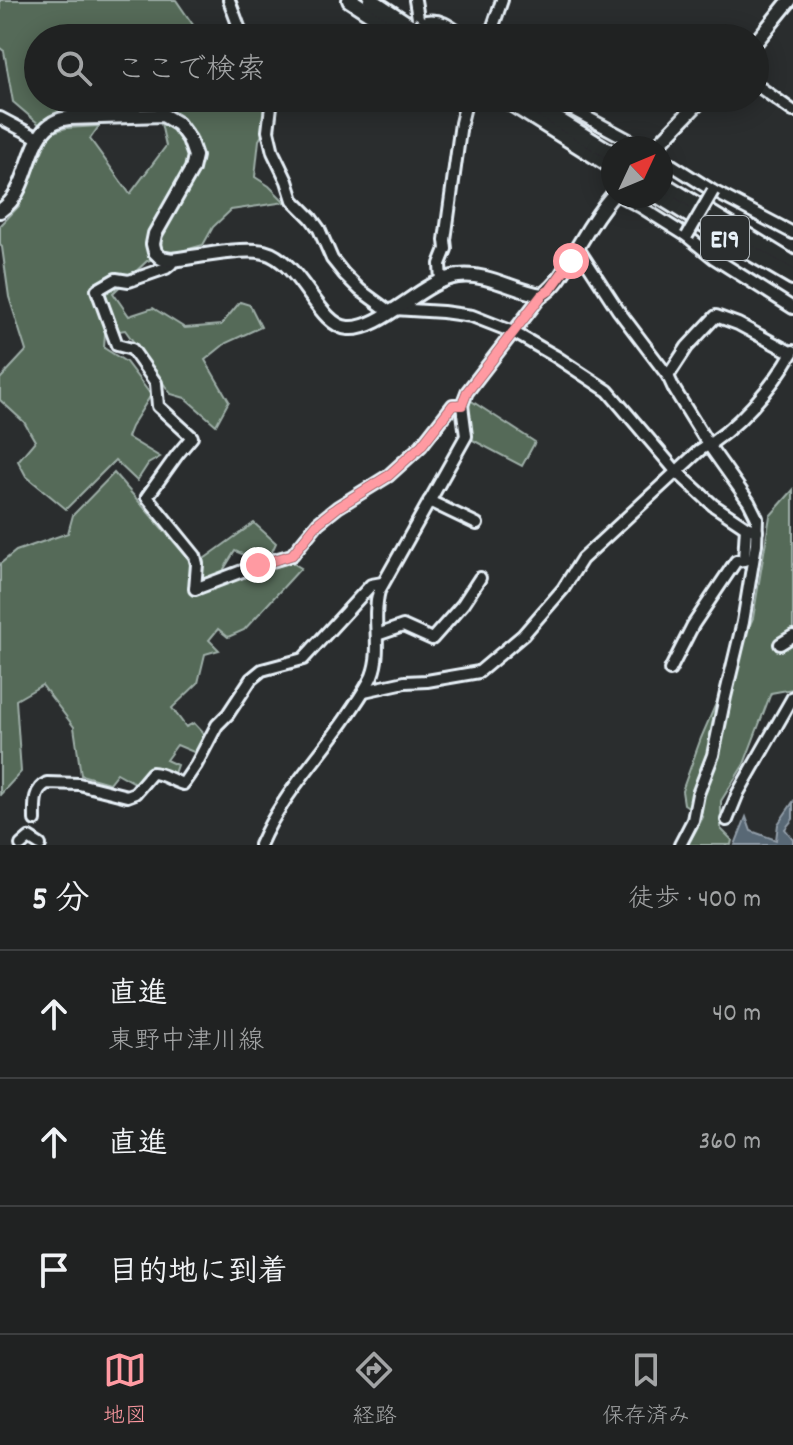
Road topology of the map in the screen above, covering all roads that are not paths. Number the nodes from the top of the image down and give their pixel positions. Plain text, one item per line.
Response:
1 (229, 0) edge
2 (350, 0) edge
3 (371, 0) edge
4 (415, 0) edge
5 (502, 0) edge
6 (790, 0) edge
7 (238, 24) edge
8 (399, 24) edge
9 (406, 24) edge
10 (419, 24) edge
11 (425, 24) edge
12 (447, 24) edge
13 (494, 24) edge
14 (769, 26) edge
15 (769, 94) edge
16 (793, 111) edge
17 (270, 112) edge
18 (464, 112) edge
19 (525, 112) edge
20 (545, 112) edge
21 (577, 112) edge
22 (690, 112) edge
23 (0, 118) edge
24 (622, 136) edge
25 (667, 136) edge
26 (38, 138) junction
27 (601, 147) edge
28 (601, 159) edge
29 (673, 166) edge
30 (673, 190) edge
31 (713, 191) junction
32 (673, 205) edge
33 (601, 208) edge
34 (643, 208) edge
35 (0, 211) edge
36 (793, 233) edge
37 (687, 236) junction
38 (577, 247) junction
39 (172, 260) junction
40 (793, 264) edge
41 (793, 277) edge
42 (441, 282) junction
43 (542, 295) junction
44 (793, 308) edge
45 (392, 310) junction
46 (513, 332) junction
47 (792, 352) edge
48 (668, 376) junction
49 (462, 405) junction
50 (708, 444) junction
51 (676, 471) junction
52 (429, 501) junction
53 (477, 524) dead end
54 (746, 527) junction
55 (757, 531) junction
56 (480, 578) dead end
57 (382, 583) junction
58 (377, 635) junction
59 (793, 636) edge
60 (780, 644) dead end
61 (670, 670) dead end
62 (364, 691) junction
63 (793, 697) edge
64 (35, 820) dead end
65 (727, 820) dead end
66 (21, 845) edge
67 (40, 845) edge
68 (260, 845) edge
69 (680, 845) edge

1 - 7 street
2 - 8 highway
3 - 9 highway
4 - 10 street
5 - 13 street
6 - 14 main road
11 - 12 street
15 - 16 street
17 - 45 street
18 - 42 street
19 - 28 highway
20 - 27 highway
21 - 24 street
22 - 25 main road
23 - 26 street
26 - 35 main road
26 - 39 main road
29 - 31 street
30 - 40 highway, E19
31 - 36 street
31 - 37 street, bridge
32 - 41 highway, E19
33 - 38 main road
34 - 37 street
37 - 44 street
38 - 43 main road
38 - 48 street
39 - 45 main road
39 - 49 street
42 - 43 main road
42 - 45 main road
43 - 46 street
45 - 46 street
46 - 49 street
46 - 51 street
47 - 48 street
47 - 50 street
48 - 50 street
49 - 52 street
50 - 51 street
50 - 55 street
51 - 54 street
51 - 62 street
52 - 53 street
52 - 57 street
54 - 55 street
54 - 61 street
55 - 69 street
56 - 58 street
57 - 58 street
57 - 64 street
58 - 62 street
59 - 60 street
62 - 68 street
63 - 65 street
66 - 67 street

